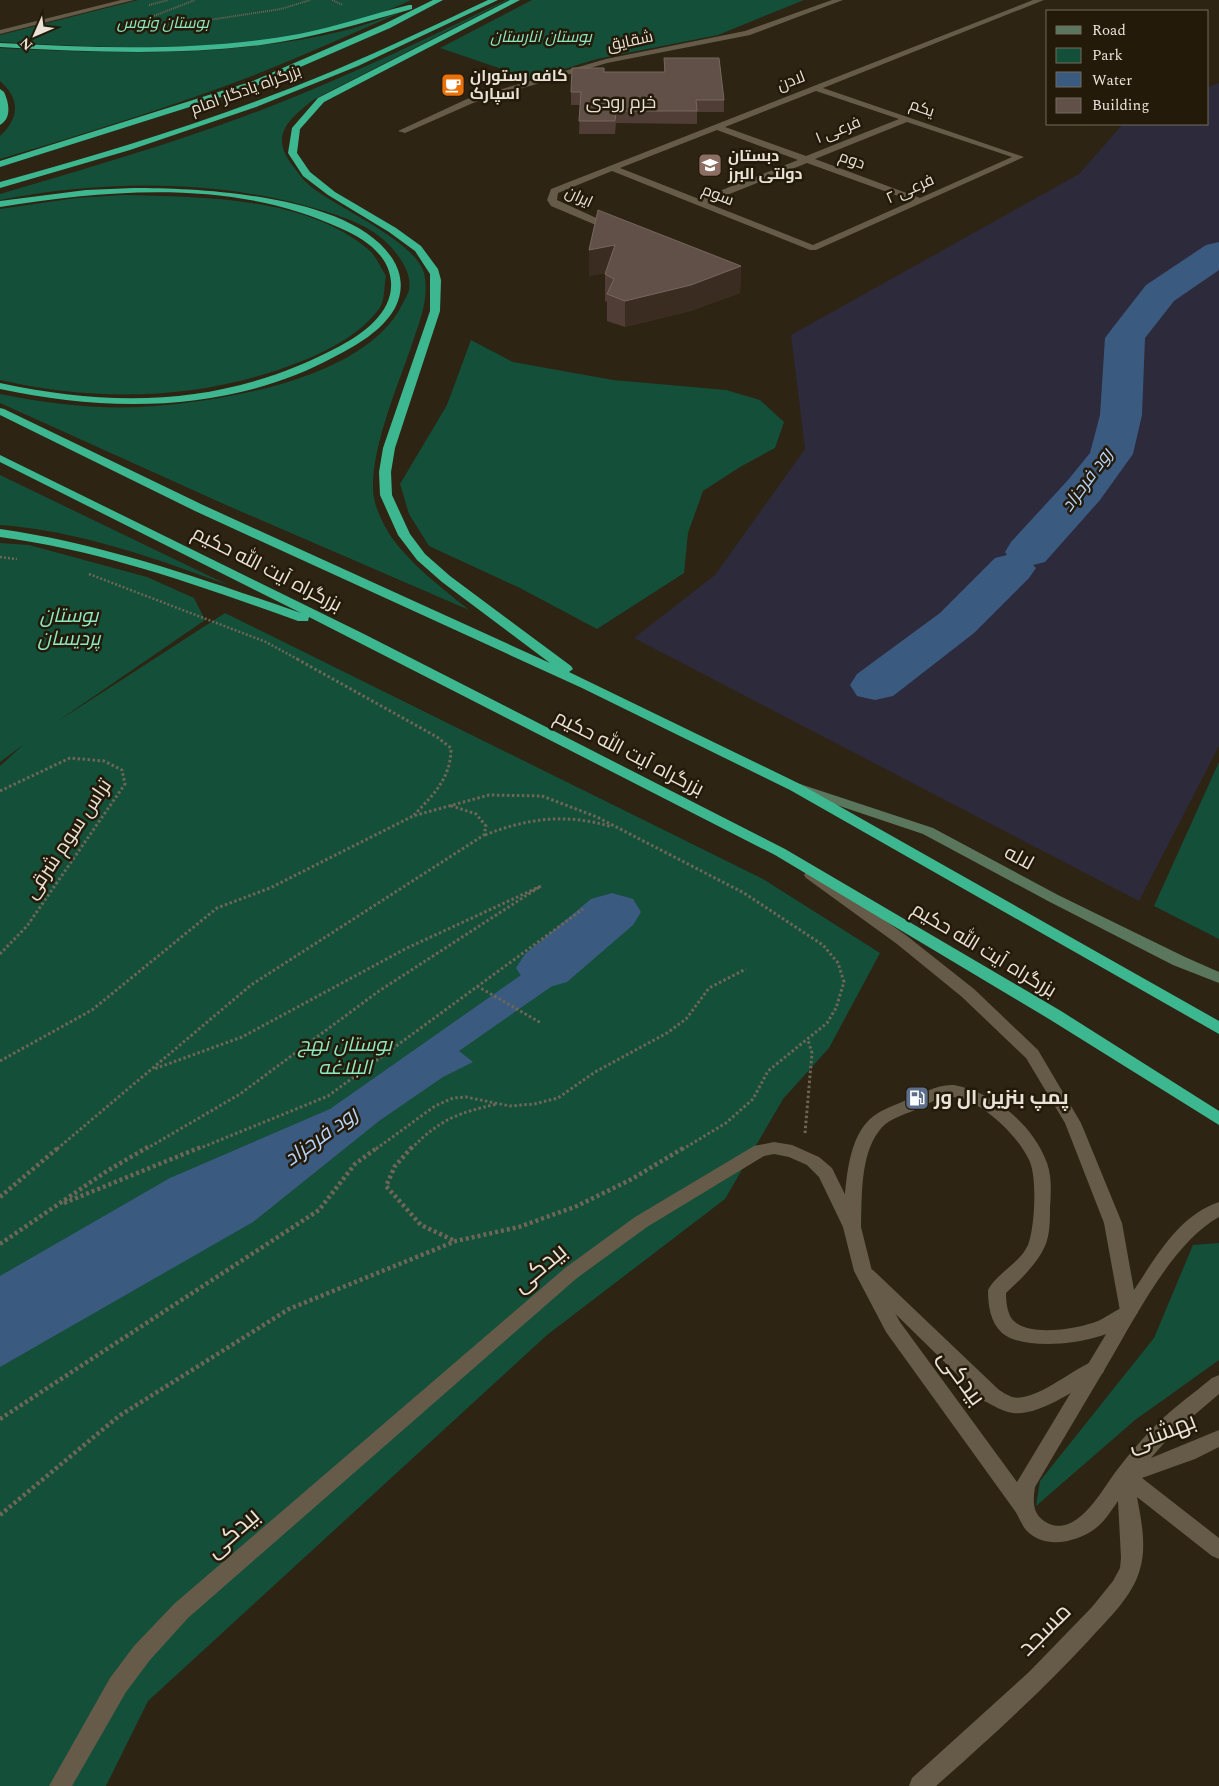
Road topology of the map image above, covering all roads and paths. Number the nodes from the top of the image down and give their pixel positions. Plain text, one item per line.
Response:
1 (130, 0) edge
2 (168, 0) edge
3 (195, 0) edge
4 (310, 0) edge
5 (432, 0) edge
6 (439, 0) edge
7 (494, 0) edge
8 (516, 0) edge
9 (839, 0) edge
10 (1040, 0) edge
11 (141, 7) dead end
12 (150, 20) junction
13 (176, 25) junction
14 (172, 29) dead end
15 (0, 32) edge
16 (138, 34) dead end
17 (0, 45) edge
18 (815, 88) junction
19 (0, 92) edge
20 (907, 119) junction
21 (0, 122) edge
22 (717, 127) junction
23 (402, 131) dead end
24 (1020, 158) joint
25 (807, 159) junction
26 (0, 164) edge
27 (612, 168) junction
28 (0, 185) edge
29 (554, 191) joint
30 (921, 201) junction
31 (698, 203) junction
32 (0, 204) edge
33 (623, 233) edge
34 (813, 248) joint
35 (0, 386) edge
36 (0, 411) edge
37 (0, 458) edge
38 (0, 533) edge
39 (0, 557) edge
40 (18, 559) dead end
41 (82, 571) dead end
42 (359, 637) junction
43 (587, 685) junction
44 (795, 787) junction
45 (0, 791) edge
46 (449, 804) junction
47 (413, 816) junction
48 (625, 831) junction
49 (484, 836) junction
50 (780, 852) junction
51 (583, 908) dead end
52 (0, 954) edge
53 (746, 969) dead end
54 (1219, 978) edge
55 (478, 987) junction
56 (541, 1023) dead end
57 (1219, 1028) edge
58 (808, 1040) junction
59 (0, 1062) edge
60 (154, 1069) junction
61 (498, 1104) junction
62 (1219, 1119) edge
63 (803, 1157) junction
64 (0, 1197) edge
65 (56, 1206) junction
66 (1219, 1209) edge
67 (852, 1227) junction
68 (456, 1241) junction
69 (0, 1244) edge
70 (863, 1271) junction
71 (1129, 1312) junction
72 (1096, 1368) junction
73 (1219, 1383) edge
74 (0, 1419) edge
75 (1219, 1438) edge
76 (1124, 1475) junction
77 (1022, 1505) junction
78 (0, 1515) edge
79 (1219, 1550) edge
80 (925, 1784) edge
81 (60, 1786) edge

1 - 15 street
2 - 11 path
3 - 12 path
4 - 13 path
5 - 17 highway
6 - 26 highway, بزرگراه یادگار امام
7 - 28 highway, بزرگراه یادگار امام
8 - 43 highway
9 - 23 street, شقایق
10 - 18 street, لادن
12 - 13 path
12 - 16 path
13 - 14 path
18 - 20 street, یکم
18 - 22 street, لادن
19 - 21 highway
20 - 24 street, یکم
20 - 25 street, فرعی ۱
22 - 25 street, دوم
22 - 27 street, لادن
24 - 30 street, فرعی ۲
25 - 30 street, دوم
25 - 31 street, فرعی ۱
27 - 29 street, لادن
27 - 31 street, سوم
29 - 33 street, ایران
30 - 34 street, فرعی ۲
31 - 34 street, سوم
32 - 35 highway
36 - 43 highway, بزرگراه آیت الله حکیم
37 - 42 highway, بزرگراه آیت الله حکیم
38 - 42 highway
39 - 40 path
41 - 47 path
42 - 50 highway, بزرگراه آیت الله حکیم
43 - 44 highway, بزرگراه آیت الله حکیم
44 - 54 main road, لاله
44 - 57 highway, بزرگراه آیت الله حکیم
45 - 52 path, تراس سوم شرقی
46 - 47 path
46 - 48 path
46 - 49 path
47 - 59 path
48 - 49 path
48 - 58 path
49 - 60 path
50 - 62 highway, بزرگراه آیت الله حکیم
50 - 71 street
51 - 55 path
53 - 61 path
55 - 56 path
55 - 65 path
58 - 63 path
58 - 68 path
60 - 64 path
60 - 65 path
61 - 68 path
61 - 74 path
63 - 67 street, بیدکی
63 - 81 street, بیدکی
65 - 69 path
66 - 71 street
67 - 70 street, بیدکی
67 - 71 street
68 - 78 path
70 - 72 street
70 - 77 street, بیدکی
71 - 72 street
72 - 77 street
73 - 76 street, بیدکی
75 - 76 street, بهشتی
76 - 77 street, بیدکی
76 - 79 street
76 - 80 street, مسجد

